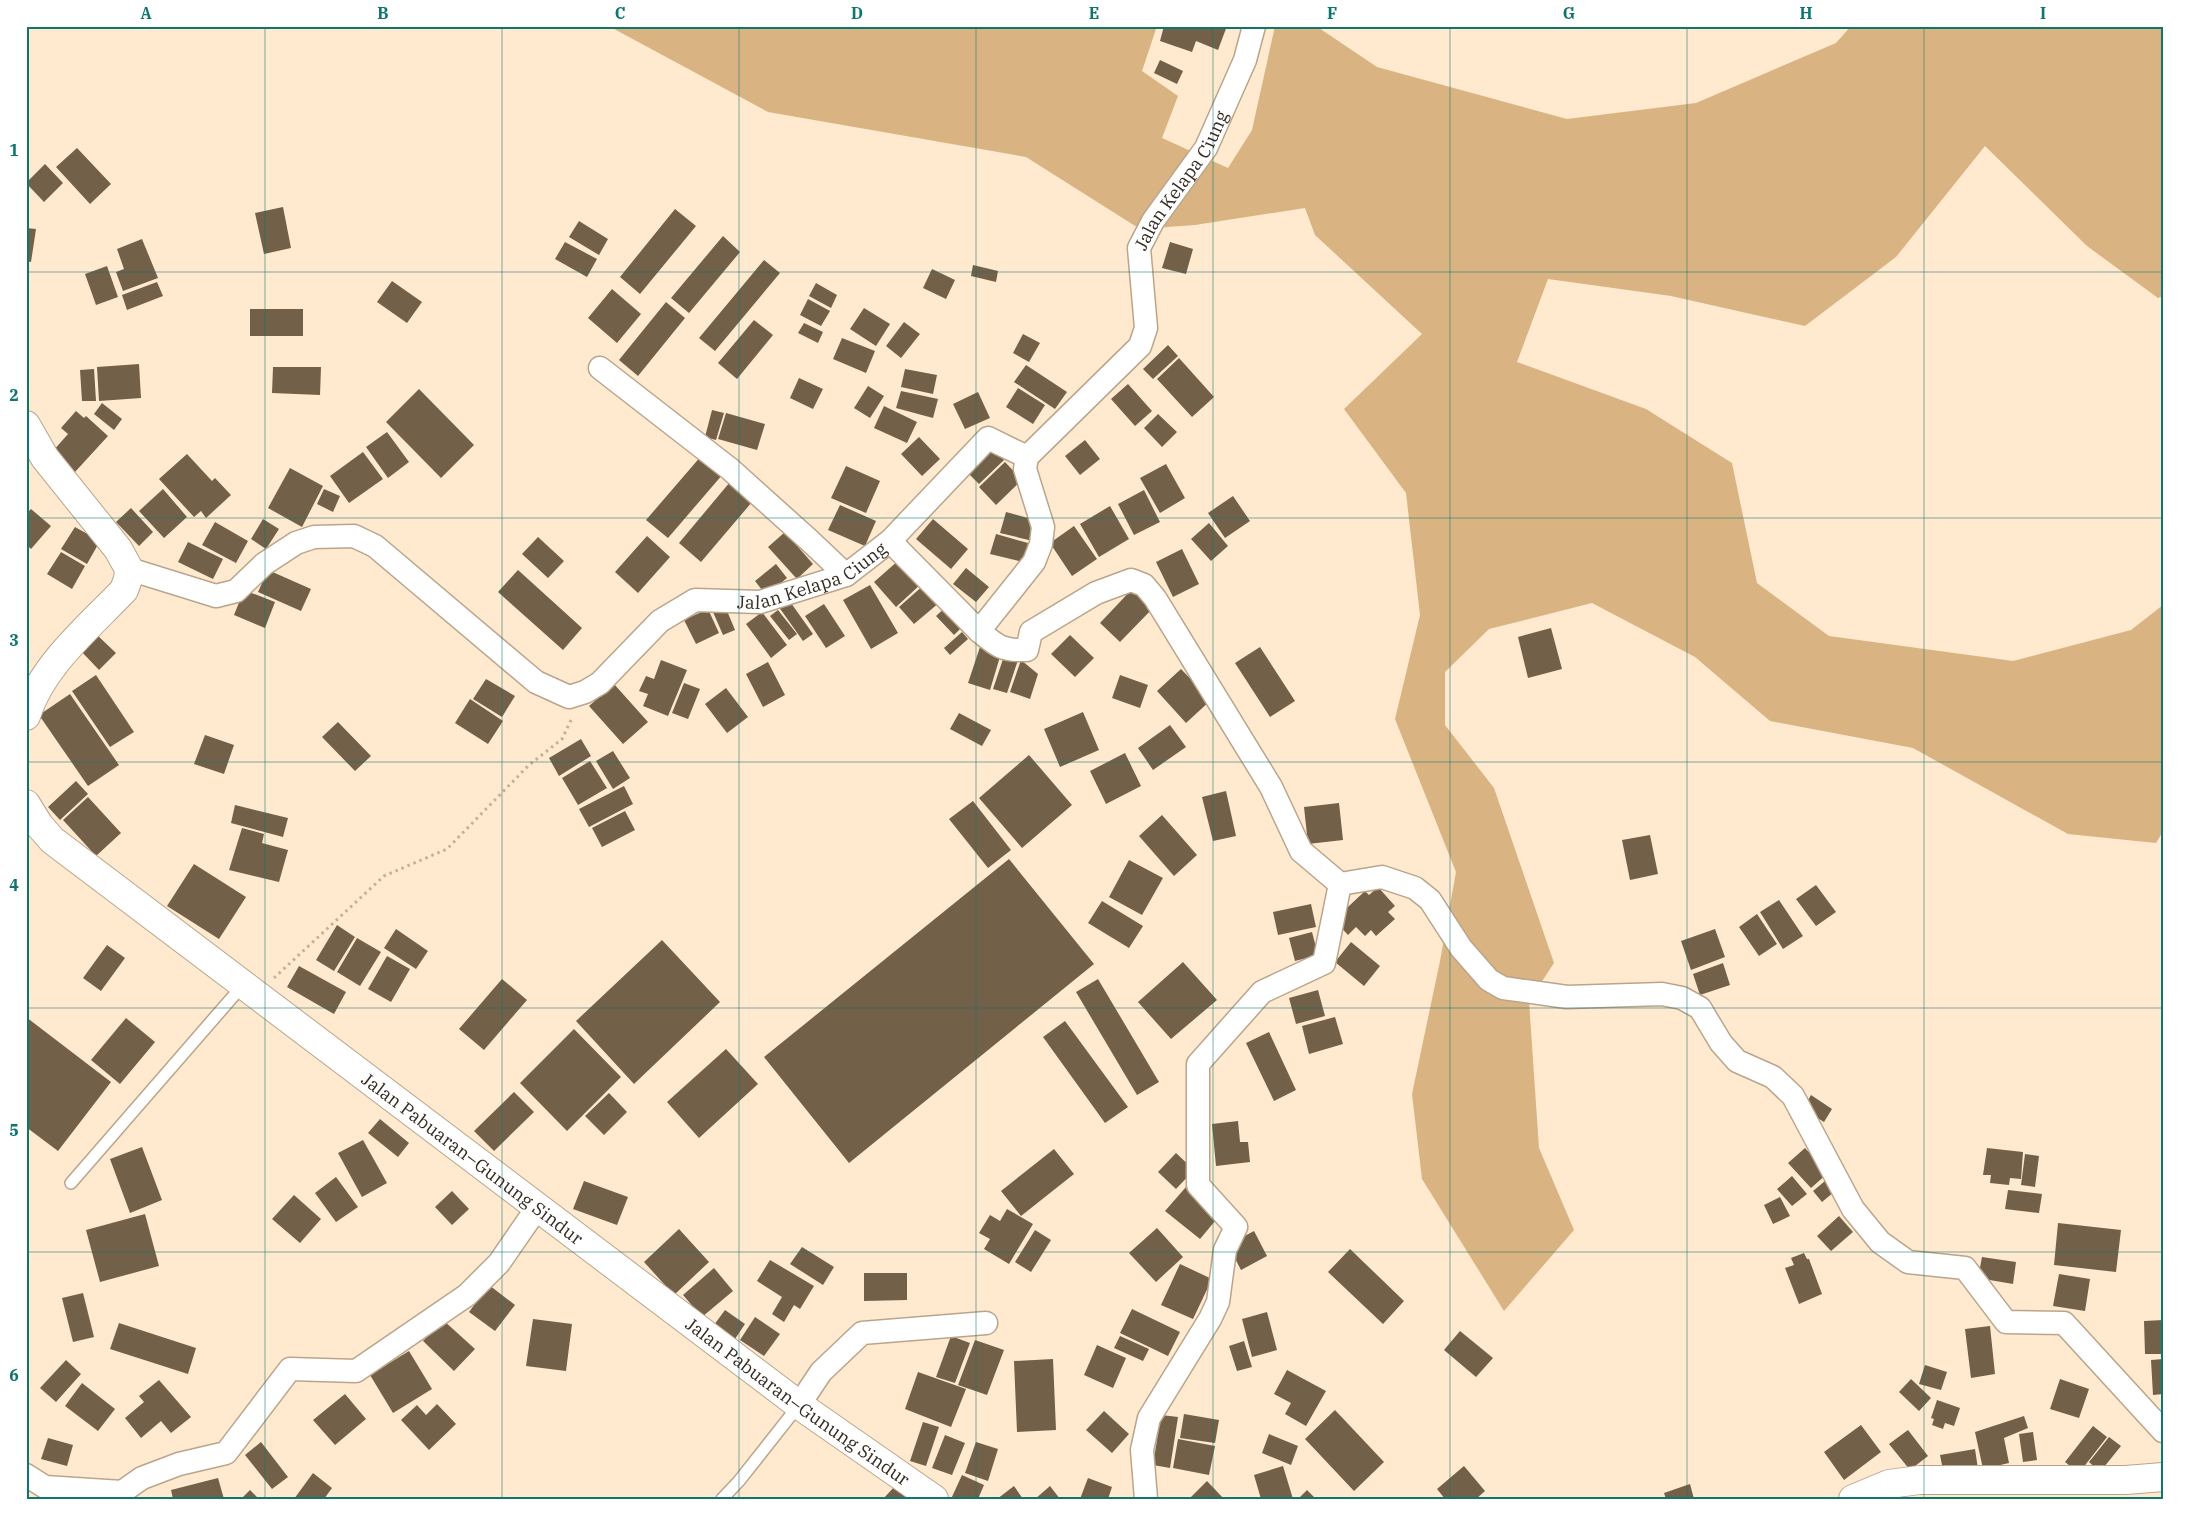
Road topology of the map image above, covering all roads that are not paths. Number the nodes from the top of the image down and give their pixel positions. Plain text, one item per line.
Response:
1 (1254, 26) edge
2 (600, 368) dead end
3 (26, 425) edge
4 (1027, 457) junction
5 (890, 541) junction
6 (129, 569) junction
7 (846, 575) junction
8 (979, 631) junction
9 (26, 716) edge
10 (27, 807) edge
11 (1340, 884) junction
12 (251, 989) junction
13 (71, 1184) dead end
14 (537, 1208) junction
15 (986, 1324) dead end
16 (799, 1405) junction
17 (2163, 1431) edge
18 (26, 1475) edge
19 (2163, 1477) edge
20 (121, 1496) edge
21 (722, 1499) edge
22 (934, 1499) edge
23 (1146, 1499) edge
24 (1854, 1499) edge

1 - 4 street, Jalan Kelapa Ciung
2 - 7 street
3 - 6 street
4 - 5 street
4 - 8 street
5 - 7 street, Jalan Kelapa Ciung
5 - 8 street, Jalan Kelapa Ciung
6 - 7 street, Jalan Kelapa Ciung
6 - 9 street
8 - 11 street, Jalan Kelapa Ciung
10 - 12 street, Jalan Pabuaran–Gunung Sindur
11 - 17 street
11 - 23 street
12 - 13 lane
12 - 14 street, Jalan Pabuaran–Gunung Sindur
14 - 16 street, Jalan Pabuaran–Gunung Sindur
14 - 20 street
15 - 16 street
16 - 21 lane
16 - 22 street, Jalan Pabuaran–Gunung Sindur
18 - 20 street
19 - 24 street

